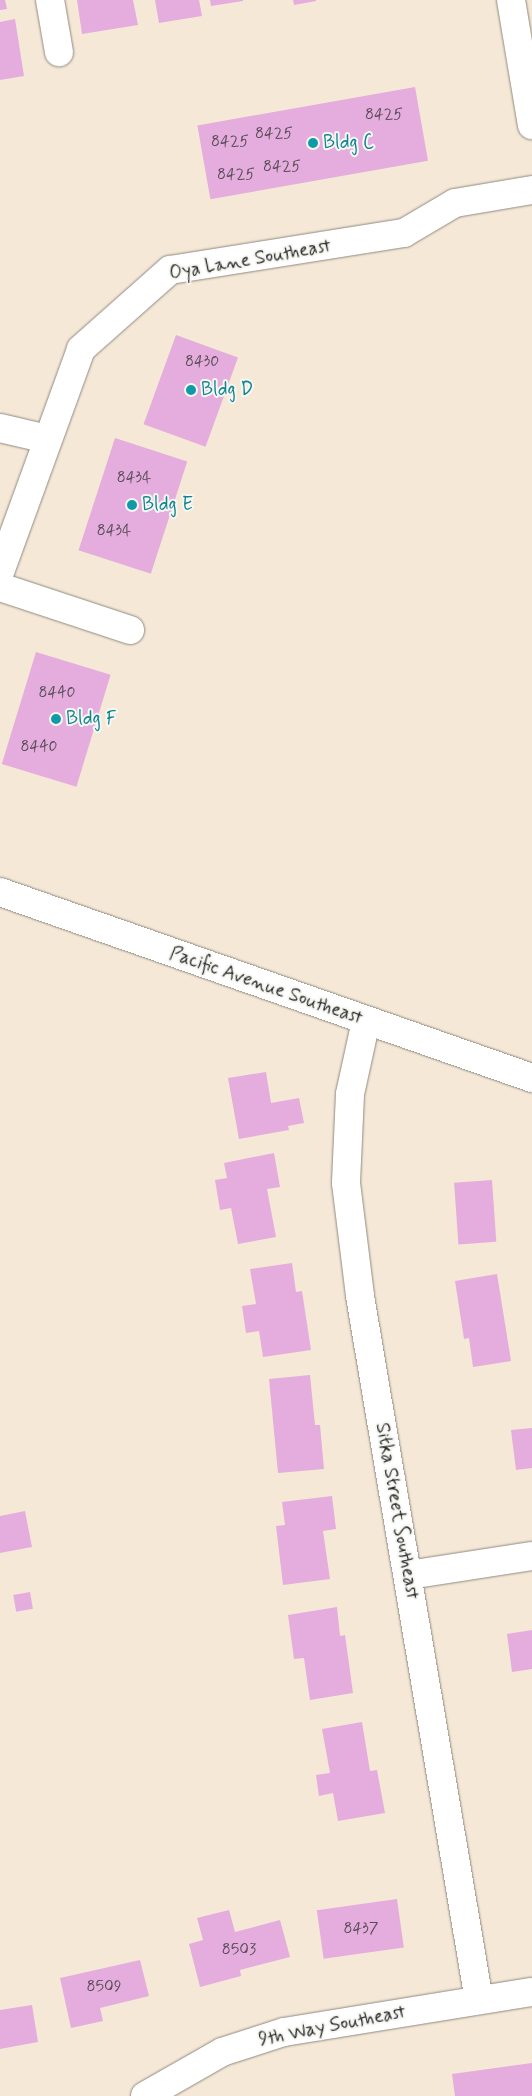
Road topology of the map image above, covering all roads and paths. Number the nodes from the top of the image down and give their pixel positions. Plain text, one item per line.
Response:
1 (50, 0) edge
2 (511, 0) edge
3 (59, 52) dead end
4 (532, 125) edge
5 (532, 190) edge
6 (0, 428) edge
7 (47, 439) junction
8 (0, 572) edge
9 (0, 588) edge
10 (130, 630) dead end
11 (0, 892) edge
12 (366, 1021) junction
13 (532, 1078) edge
14 (532, 1556) edge
15 (409, 1575) junction
16 (532, 1992) edge
17 (479, 2000) junction
18 (144, 2096) edge

1 - 3 street
2 - 4 street
5 - 7 street, Oya Lane Southeast
6 - 7 street
7 - 8 street, Oya Lane Southeast
9 - 10 street
11 - 12 street, Pacific Avenue Southeast
12 - 13 street, Pacific Avenue Southeast
12 - 15 street, Sitka Street Southeast
14 - 15 street
15 - 17 street, Sitka Street Southeast
16 - 17 street, 9th Way Southeast
17 - 18 street, 9th Way Southeast

